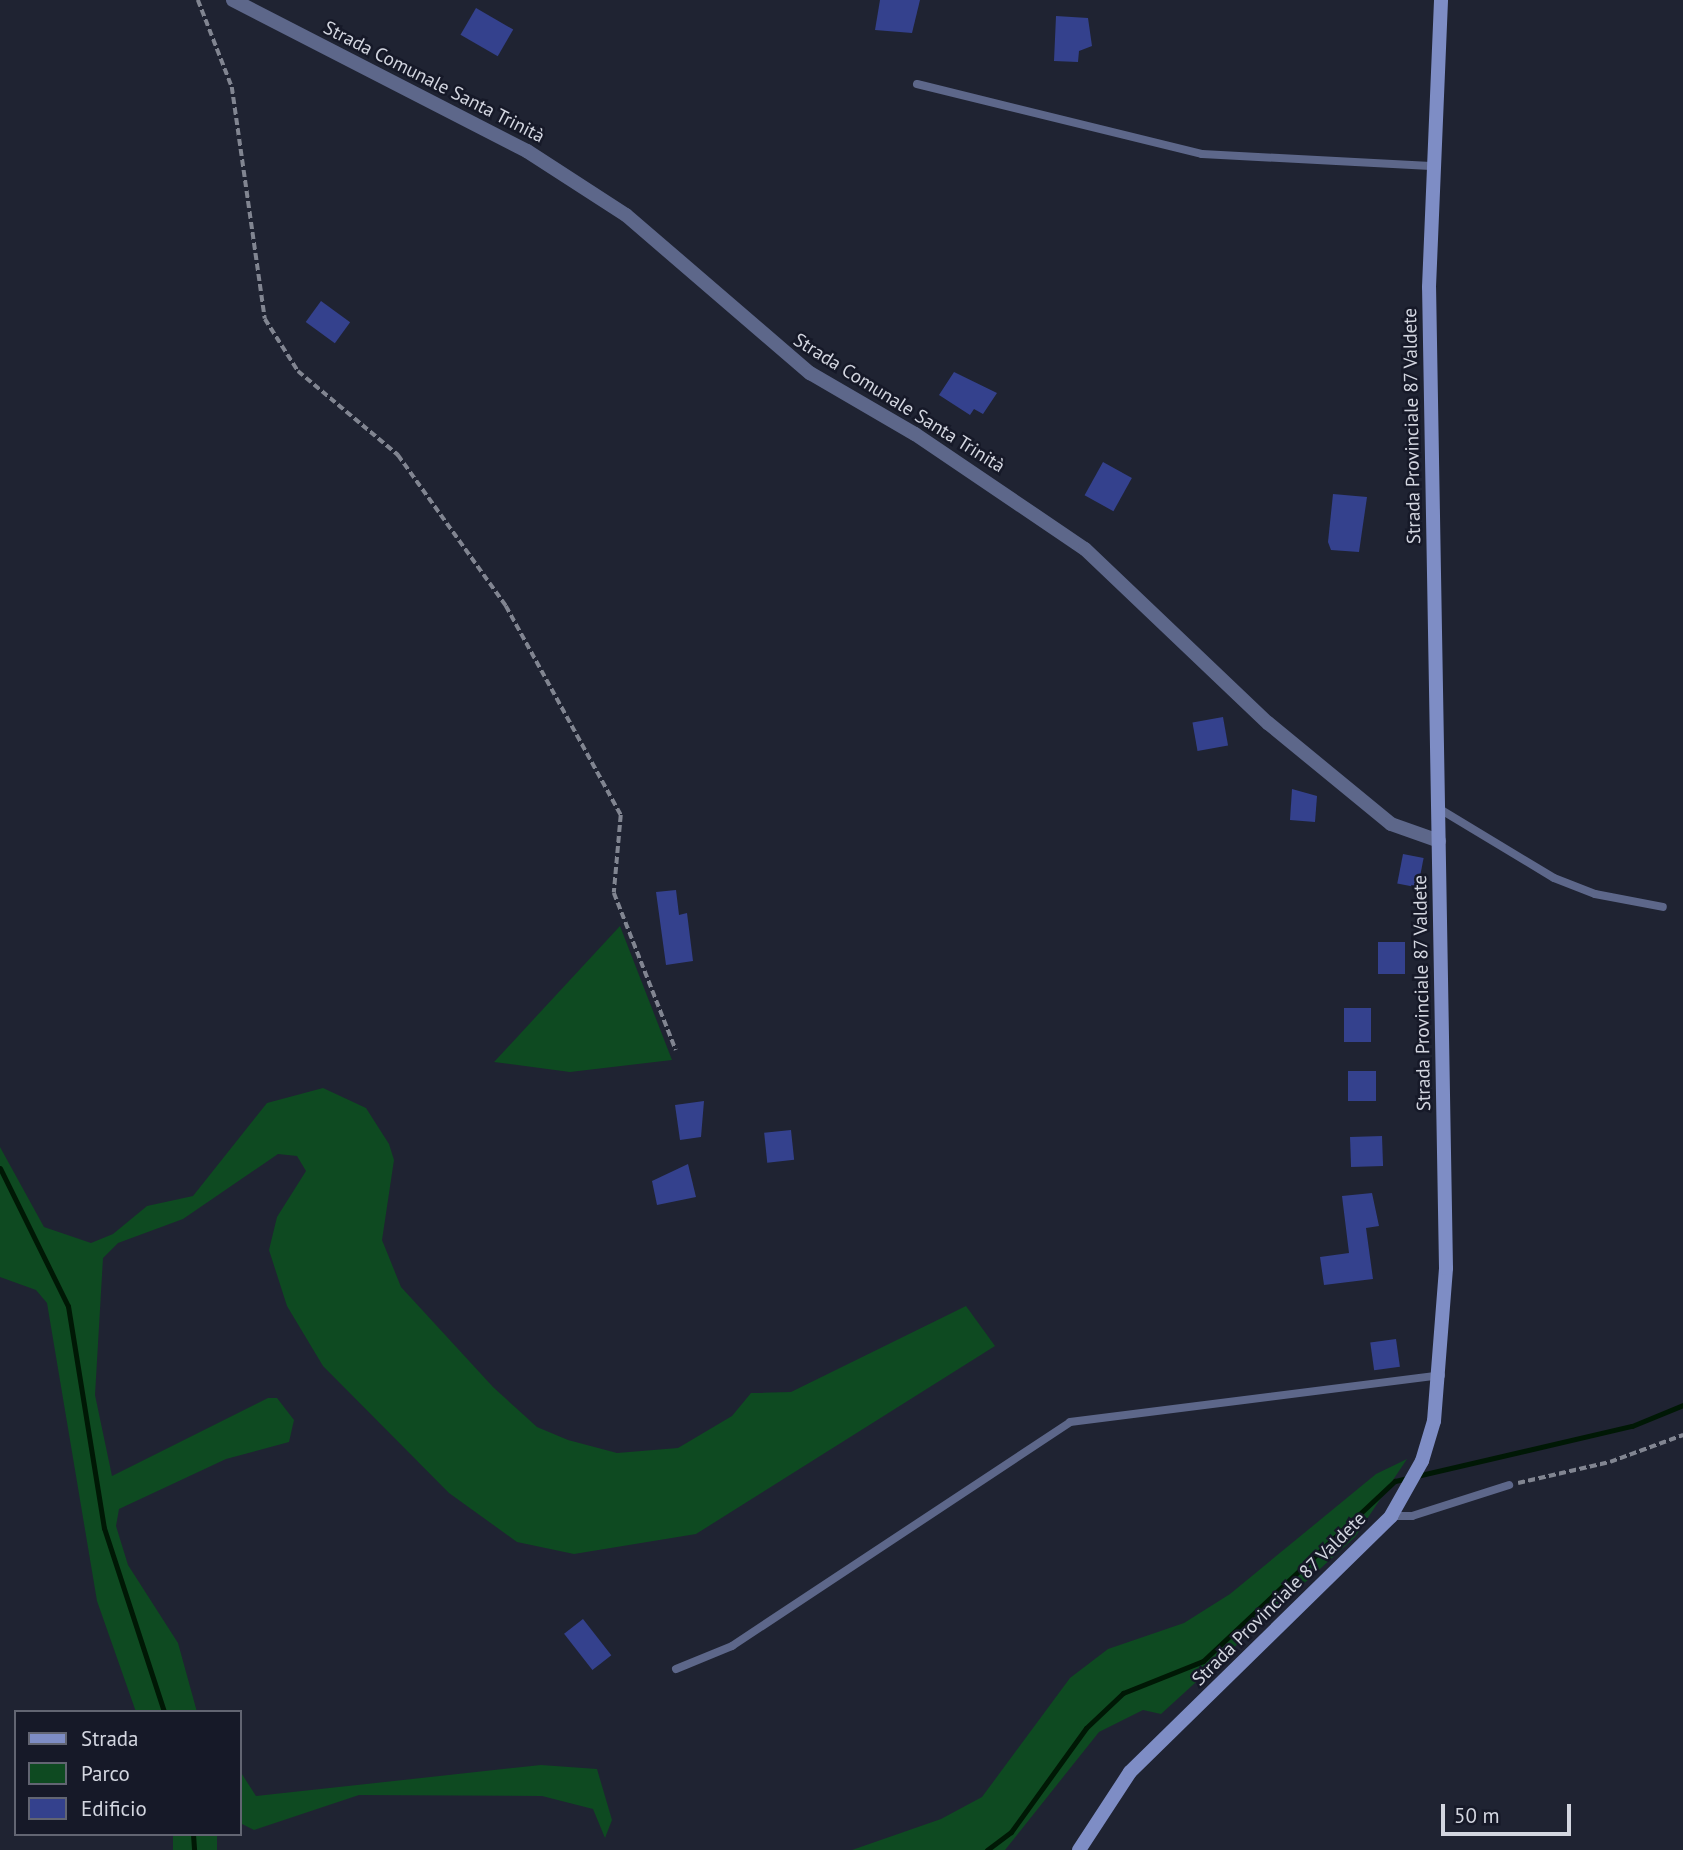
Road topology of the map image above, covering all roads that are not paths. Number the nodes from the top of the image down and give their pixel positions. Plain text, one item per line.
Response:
1 (233, 0) edge
2 (1441, 0) edge
3 (917, 84) dead end
4 (1430, 166) junction
5 (1438, 808) junction
6 (1439, 841) junction
7 (1663, 907) dead end
8 (1442, 1375) junction
9 (1509, 1485) road end
10 (1391, 1516) junction
11 (676, 1669) dead end
12 (1079, 1850) edge

1 - 6 street, Strada Comunale Santa Trinità
2 - 4 main road, Strada Provinciale 87 Valdete
3 - 4 lane
4 - 5 main road, Strada Provinciale 87 Valdete
5 - 6 main road, Strada Provinciale 87 Valdete
5 - 7 lane
6 - 8 main road, Strada Provinciale 87 Valdete
8 - 10 main road, Strada Provinciale 87 Valdete
8 - 11 lane
9 - 10 lane
10 - 12 main road, Strada Provinciale 87 Valdete

